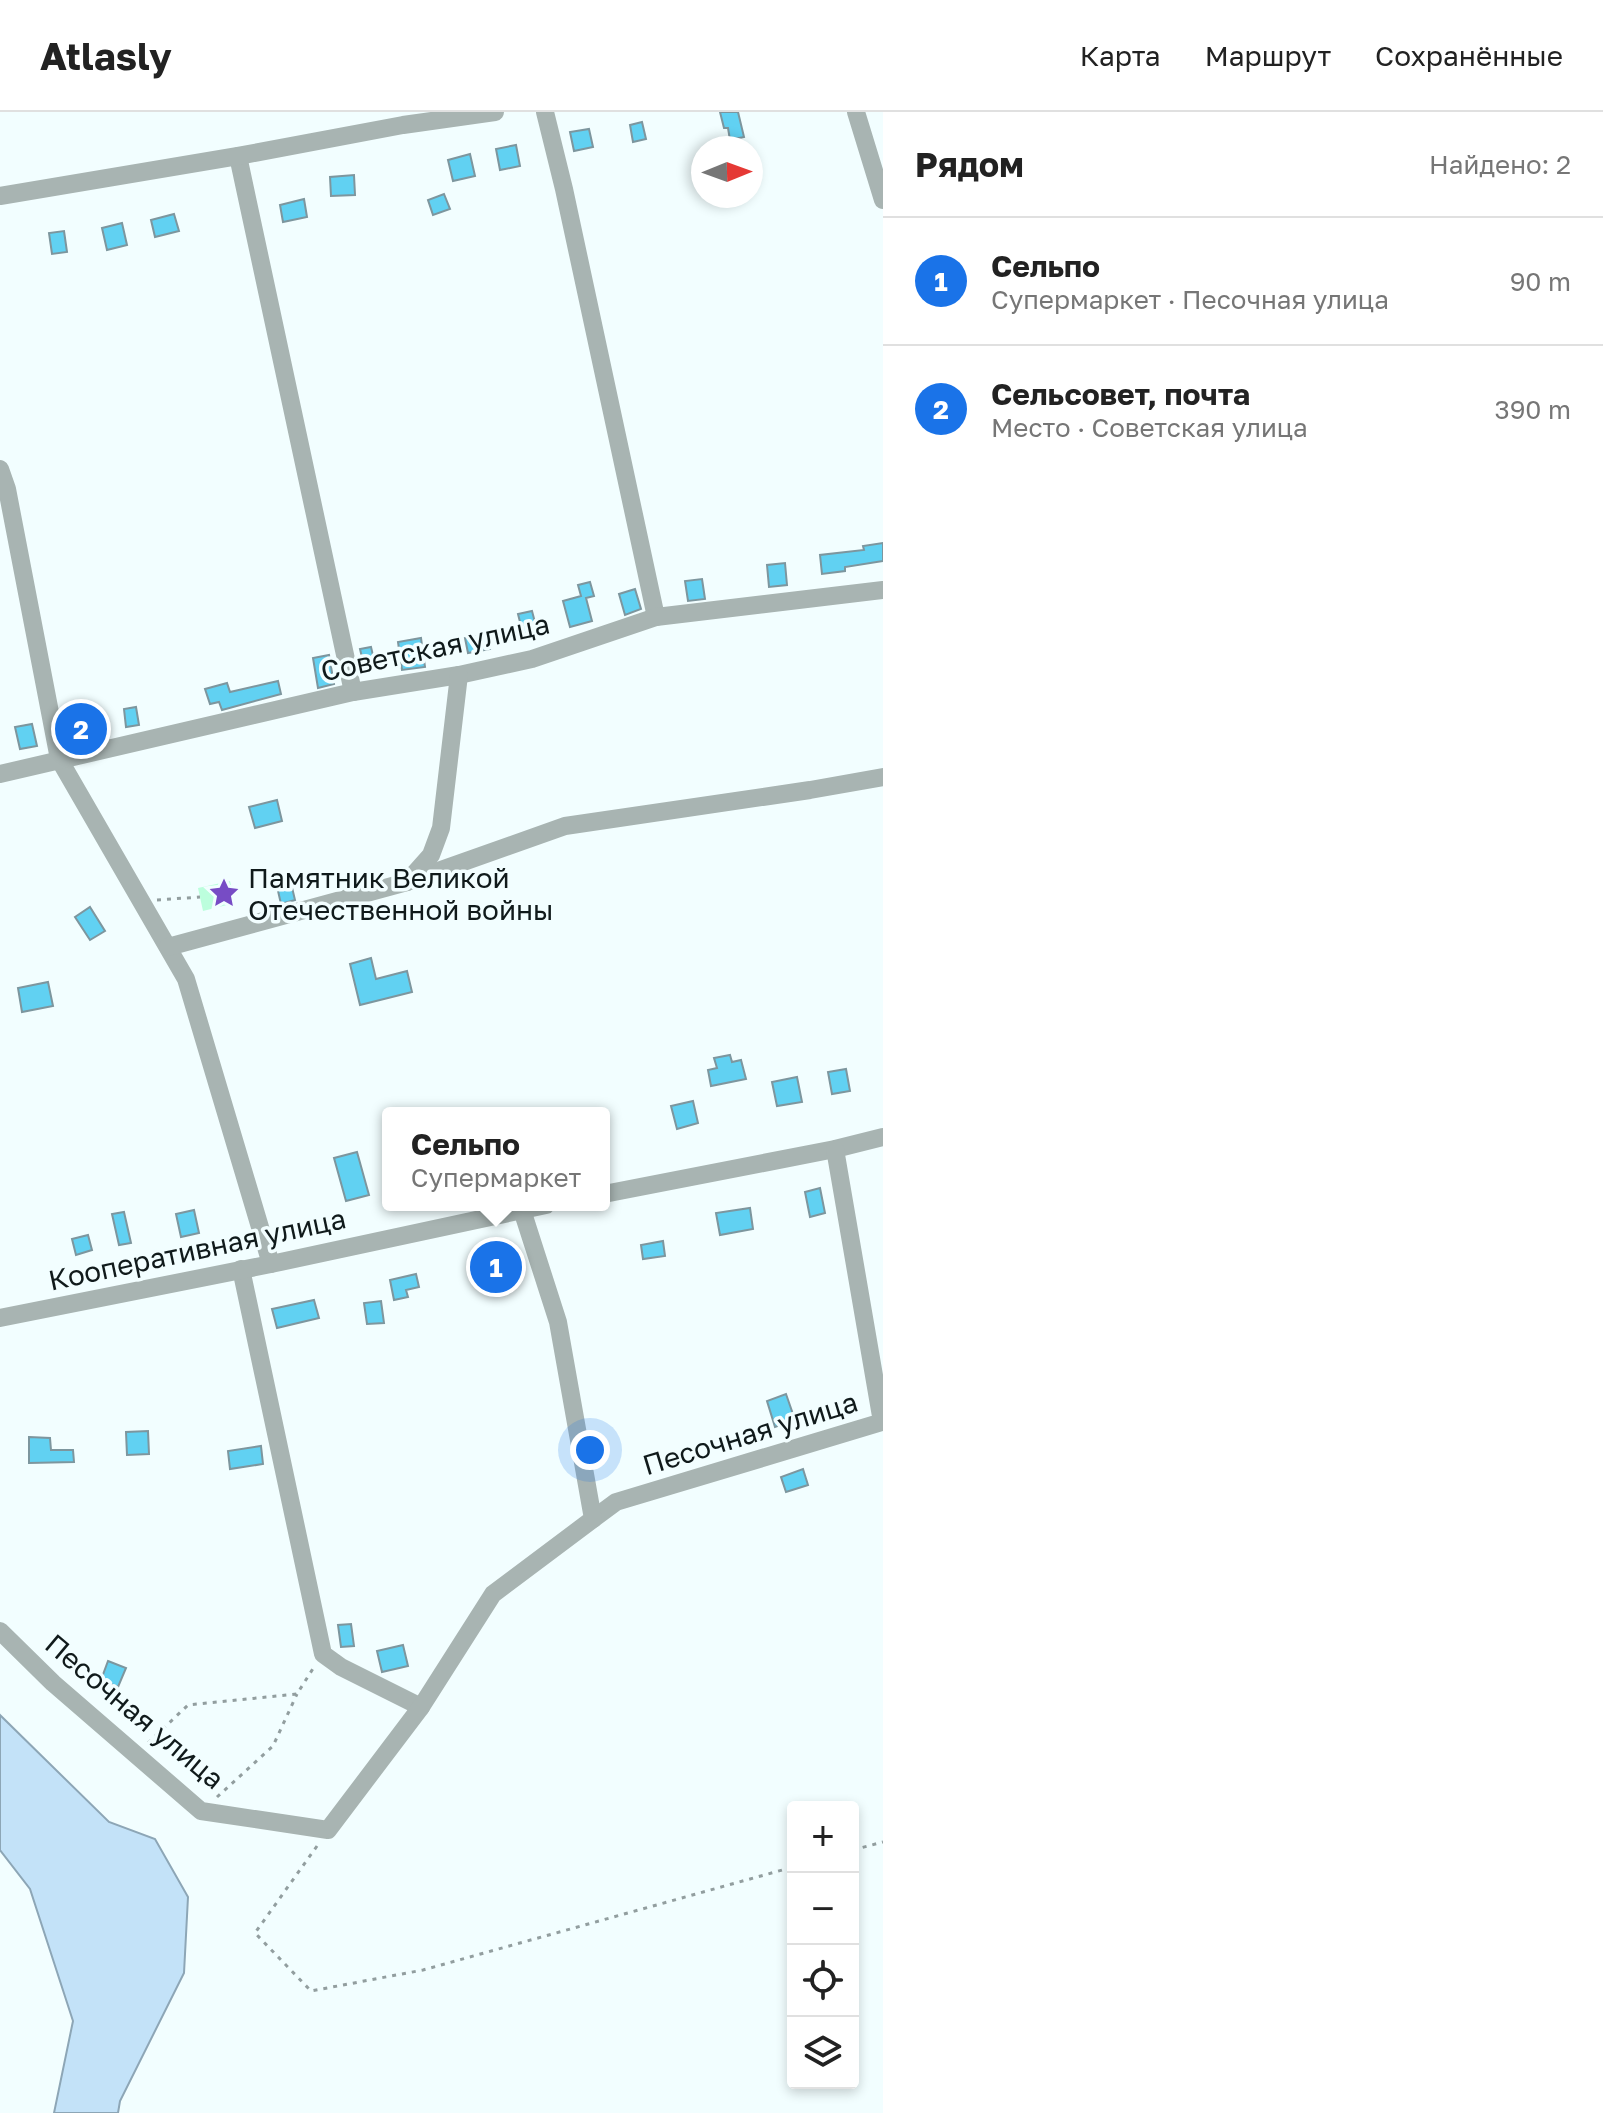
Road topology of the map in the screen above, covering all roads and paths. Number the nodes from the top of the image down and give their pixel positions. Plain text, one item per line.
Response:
1 (495, 112) edge
2 (545, 112) edge
3 (856, 112) edge
4 (238, 156) junction
5 (0, 196) edge
6 (883, 200) edge
7 (0, 469) edge
8 (883, 590) edge
9 (656, 617) junction
10 (459, 675) junction
11 (353, 692) junction
12 (59, 759) junction
13 (0, 774) edge
14 (883, 777) edge
15 (407, 882) junction
16 (200, 897) dead end
17 (141, 901) junction
18 (168, 947) junction
19 (883, 1137) edge
20 (835, 1149) junction
21 (610, 1193) edge
22 (517, 1211) edge
23 (522, 1211) edge
24 (271, 1264) junction
25 (241, 1269) junction
26 (0, 1318) edge
27 (882, 1422) edge
28 (593, 1519) junction
29 (0, 1631) edge
30 (323, 1654) junction
31 (297, 1694) junction
32 (421, 1707) junction
33 (135, 1754) junction
34 (201, 1811) junction
35 (328, 1830) junction
36 (883, 1842) edge
37 (859, 1848) edge
38 (787, 1869) edge

1 - 4 street
2 - 9 street
3 - 6 street
4 - 5 street
4 - 11 street
7 - 12 street
8 - 9 street, Советская улица
9 - 10 street, Советская улица
10 - 11 street, Советская улица
10 - 15 street
11 - 12 street, Советская улица
12 - 13 street, Советская улица
12 - 17 street
14 - 15 street
15 - 18 street
16 - 17 path
17 - 18 street
18 - 24 street
19 - 20 street
20 - 21 street
20 - 27 street
22 - 24 street, Кооперативная улица
23 - 28 street
24 - 25 street, Кооперативная улица
25 - 26 street, Кооперативная улица
25 - 30 street
27 - 28 street, Песочная улица
28 - 32 street, Песочная улица
29 - 33 street, Песочная улица
30 - 31 path
30 - 32 street
31 - 33 path
31 - 34 path
32 - 35 street, Песочная улица
33 - 34 street, Песочная улица
34 - 35 street, Песочная улица
35 - 38 path
36 - 37 path

